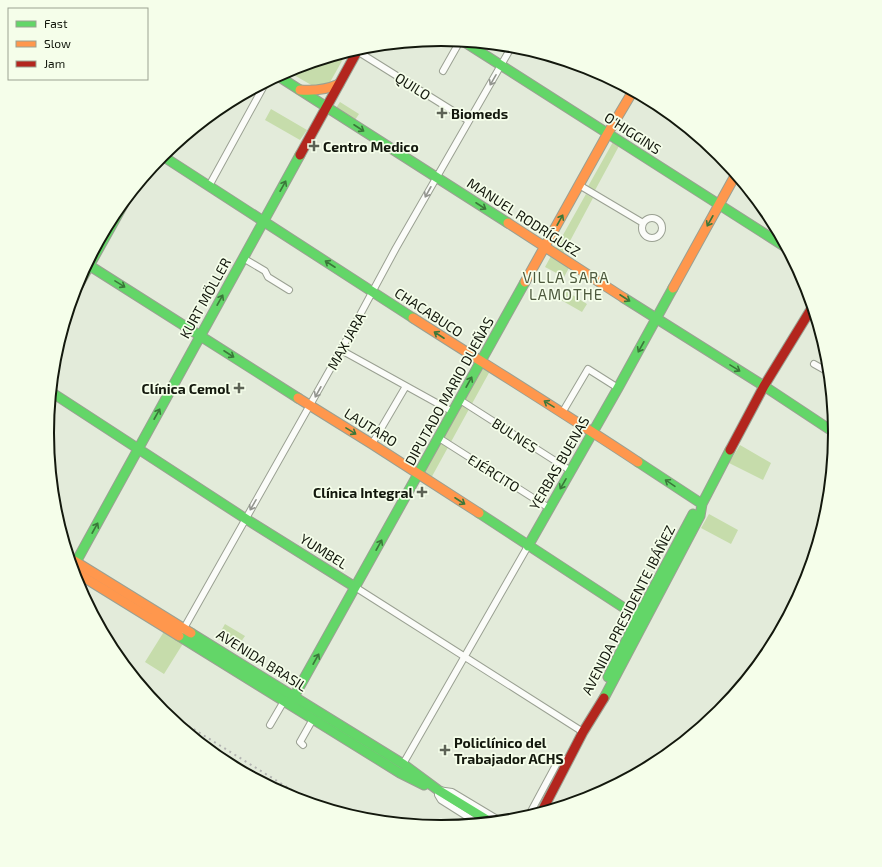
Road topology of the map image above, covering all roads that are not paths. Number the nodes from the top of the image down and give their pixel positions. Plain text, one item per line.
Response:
1 (457, 47) edge
2 (473, 48) edge
3 (509, 52) edge
4 (363, 53) edge
5 (355, 56) edge
6 (501, 66) junction
7 (443, 71) dead end
8 (284, 80) edge
9 (339, 84) junction
10 (300, 90) junction
11 (261, 91) edge
12 (630, 95) edge
13 (326, 107) junction
14 (469, 121) junction
15 (608, 134) junction
16 (167, 159) edge
17 (436, 177) junction
18 (733, 179) edge
19 (209, 186) junction
20 (579, 186) junction
21 (719, 205) junction
22 (263, 221) junction
23 (643, 223) dead end
24 (778, 243) edge
25 (545, 247) junction
26 (243, 258) junction
27 (91, 266) edge
28 (289, 290) dead end
29 (372, 291) junction
30 (809, 312) edge
31 (656, 318) junction
32 (200, 335) junction
33 (342, 350) junction
34 (481, 362) junction
35 (814, 364) dead end
36 (823, 370) edge
37 (406, 386) junction
38 (764, 386) junction
39 (618, 388) junction
40 (56, 395) edge
41 (460, 400) junction
42 (310, 406) junction
43 (453, 412) junction
44 (562, 413) junction
45 (828, 428) edge
46 (593, 432) junction
47 (438, 438) junction
48 (372, 444) junction
49 (138, 449) junction
50 (571, 471) junction
51 (418, 474) junction
52 (702, 504) junction
53 (550, 508) junction
54 (246, 519) junction
55 (528, 546) junction
56 (74, 559) edge
57 (77, 566) edge
58 (355, 587) junction
59 (642, 618) junction
60 (181, 632) junction
61 (465, 657) junction
62 (289, 701) junction
63 (313, 719) junction
64 (270, 725) dead end
65 (584, 732) junction
66 (303, 745) dead end
67 (570, 758) junction
68 (403, 764) junction
69 (438, 790) junction
70 (544, 807) edge
71 (532, 810) edge
72 (495, 818) edge
73 (485, 819) edge
74 (472, 820) edge

1 - 7 street
2 - 6 main road, O'HIGGINS
3 - 6 street, MAX JARA
4 - 14 street, QUILO
5 - 9 main road, KURT MÖLLER
6 -> 14 street, MAX JARA
6 - 15 main road, O'HIGGINS
8 - 10 main road, MANUEL RODRÍGUEZ
9 - 10 main road
9 - 13 main road, KURT MÖLLER
10 - 13 main road, MANUEL RODRÍGUEZ
11 - 19 street
12 - 15 main road, DIPUTADO MARIO DUEÑAS
13 -> 17 main road, MANUEL RODRÍGUEZ
22 -> 13 main road, KURT MÖLLER
14 - 17 street, MAX JARA
15 - 20 main road, DIPUTADO MARIO DUEÑAS
15 - 21 main road, O'HIGGINS
16 - 19 main road, CHACABUCO
17 -> 25 main road, MANUEL RODRÍGUEZ
17 -> 29 street, MAX JARA
18 - 21 main road, YERBAS BUENAS
19 - 22 main road, CHACABUCO
20 - 23 street
25 -> 20 main road, DIPUTADO MARIO DUEÑAS
21 - 24 main road, O'HIGGINS
21 -> 31 main road, YERBAS BUENAS
22 - 26 main road, KURT MÖLLER
29 -> 22 main road, CHACABUCO
25 -> 31 main road, MANUEL RODRÍGUEZ
25 - 34 main road, DIPUTADO MARIO DUEÑAS
26 - 28 street
32 -> 26 main road, KURT MÖLLER
27 -> 32 main road, LAUTARO
29 - 33 street, MAX JARA
34 -> 29 main road, CHACABUCO
30 - 38 main road, AVENIDA PRESIDENTE IBÁÑEZ
31 -> 38 main road, MANUEL RODRÍGUEZ
31 -> 39 main road, YERBAS BUENAS
32 -> 42 main road, LAUTARO
49 -> 32 main road, KURT MÖLLER
33 - 37 street
33 -> 42 street, MAX JARA
41 -> 34 main road, DIPUTADO MARIO DUEÑAS
44 -> 34 main road, CHACABUCO
35 - 36 street
37 - 43 street
37 - 48 street
38 - 45 main road, MANUEL RODRÍGUEZ
38 - 52 main road, AVENIDA PRESIDENTE IBÁÑEZ
39 - 44 street
39 - 46 main road, YERBAS BUENAS
40 - 49 main road, YUMBEL
41 - 43 main road, DIPUTADO MARIO DUEÑAS
41 - 50 street, BULNES
42 -> 48 main road, LAUTARO
42 -> 54 street, MAX JARA
43 - 47 main road, DIPUTADO MARIO DUEÑAS
44 - 46 main road, CHACABUCO
46 - 50 main road, YERBAS BUENAS
52 -> 46 main road, CHACABUCO
47 - 51 main road, DIPUTADO MARIO DUEÑAS
47 - 53 street, EJÉRCITO
48 - 51 main road, LAUTARO
49 - 54 main road, YUMBEL
56 -> 49 main road, KURT MÖLLER
50 -> 53 main road, YERBAS BUENAS
51 -> 55 main road, LAUTARO
58 -> 51 main road, DIPUTADO MARIO DUEÑAS
52 - 59 main road, AVENIDA PRESIDENTE IBÁÑEZ
53 - 55 main road, YERBAS BUENAS
54 - 58 main road, YUMBEL
54 - 60 street, MAX JARA
55 - 59 main road, LAUTARO
55 - 61 street, YERBAS BUENAS
57 - 60 main road, AVENIDA BRASIL
58 - 61 street, YUMBEL
62 -> 58 main road, DIPUTADO MARIO DUEÑAS
59 - 65 main road, AVENIDA PRESIDENTE IBÁÑEZ
60 - 62 main road, AVENIDA BRASIL
61 - 65 street, YUMBEL
61 - 68 street, YERBAS BUENAS
62 - 63 main road, AVENIDA BRASIL
62 - 64 street
62 - 68 main road, AVENIDA BRASIL
63 - 66 street
63 - 69 main road, AVENIDA BRASIL
65 - 67 main road, AVENIDA PRESIDENTE IBÁÑEZ
67 - 70 main road, AVENIDA PRESIDENTE IBÁÑEZ
67 - 71 street
68 - 69 main road, AVENIDA BRASIL
69 - 72 street
69 - 73 main road, AVENIDA BRASIL
69 - 74 street

